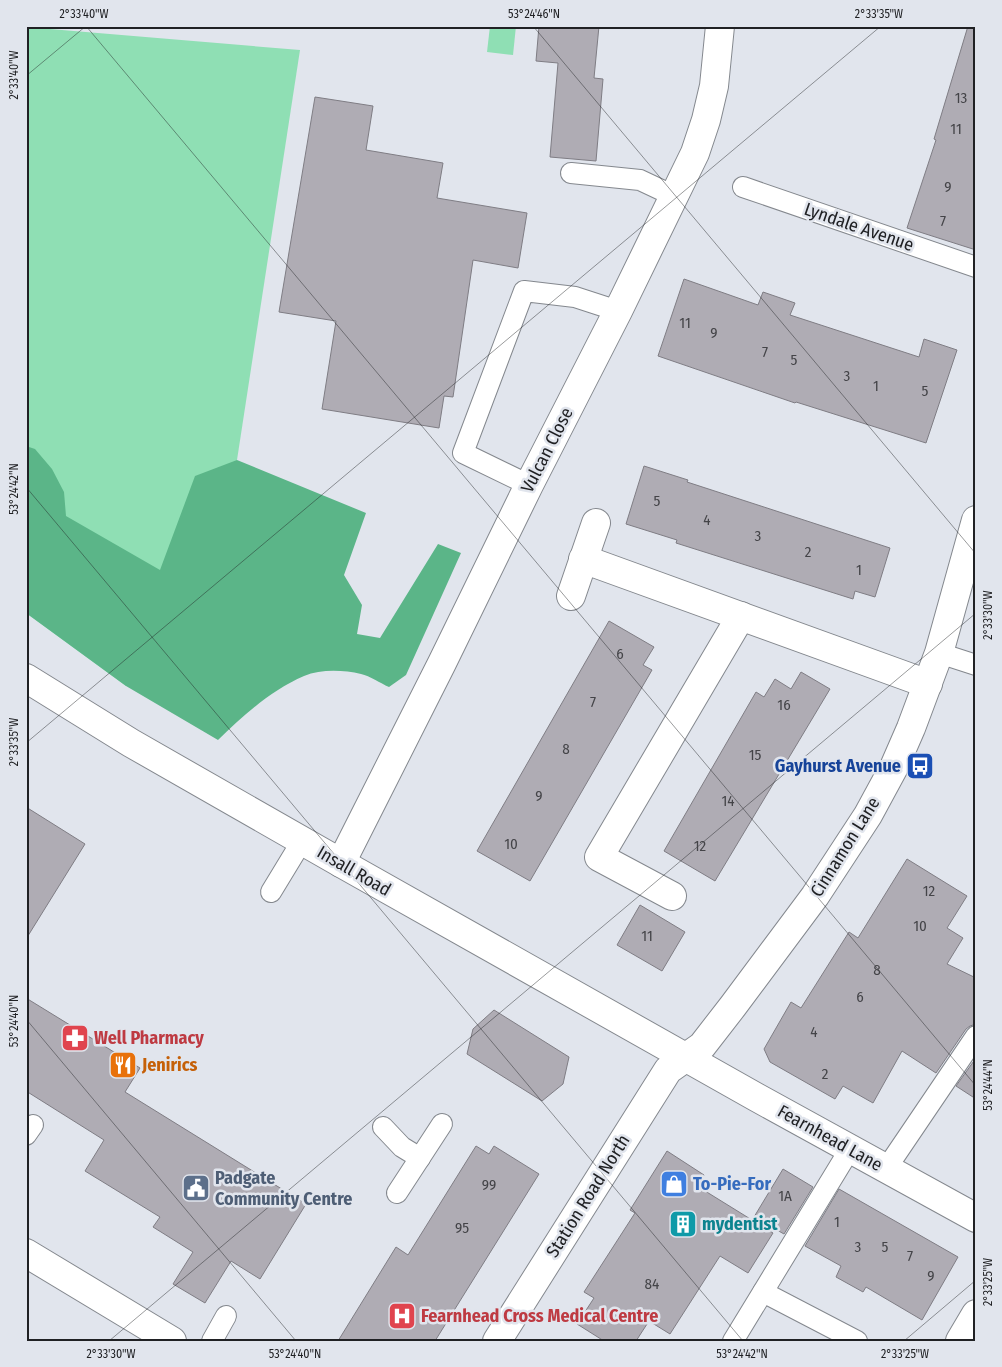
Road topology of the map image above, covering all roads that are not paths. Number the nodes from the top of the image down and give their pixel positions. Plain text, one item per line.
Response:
1 (720, 26) edge
2 (571, 173) dead end
3 (743, 187) dead end
4 (674, 196) junction
5 (976, 267) edge
6 (618, 311) junction
7 (529, 485) junction
8 (976, 520) edge
9 (596, 523) dead end
10 (583, 559) junction
11 (571, 596) dead end
12 (741, 616) junction
13 (939, 653) junction
14 (976, 665) edge
15 (26, 678) edge
16 (928, 684) junction
17 (302, 841) junction
18 (341, 863) junction
19 (270, 892) dead end
20 (672, 896) dead end
21 (976, 1036) edge
22 (685, 1058) junction
23 (442, 1124) dead end
24 (383, 1127) dead end
25 (850, 1149) junction
26 (420, 1158) junction
27 (886, 1169) junction
28 (398, 1192) dead end
29 (976, 1218) edge
30 (31, 1256) edge
31 (763, 1292) junction
32 (976, 1314) edge
33 (226, 1316) dead end
34 (172, 1341) edge
35 (212, 1341) edge
36 (497, 1341) edge
37 (733, 1341) edge
38 (856, 1341) edge
39 (960, 1341) edge

1 - 4 street, Vulcan Close
2 - 4 lane
3 - 5 lane, Lyndale Avenue
4 - 6 street, Vulcan Close
6 - 7 street, Vulcan Close
6 - 7 lane
7 - 18 street, Vulcan Close
8 - 13 street, Cinnamon Lane
9 - 10 street
10 - 11 street
10 - 12 street
12 - 16 street
12 - 20 street
13 - 14 lane
13 - 16 street, Cinnamon Lane
15 - 17 street, Insall Road
16 - 22 street, Cinnamon Lane
17 - 18 street, Insall Road
17 - 19 lane
18 - 22 street, Insall Road
21 - 27 lane
22 - 25 street, Fearnhead Lane
22 - 36 street, Station Road North
23 - 26 lane
24 - 26 lane
25 - 27 street, Fearnhead Lane
25 - 31 lane
26 - 28 lane
27 - 29 street, Fearnhead Lane
30 - 34 street
31 - 37 lane
31 - 38 lane
32 - 39 street
33 - 35 lane

